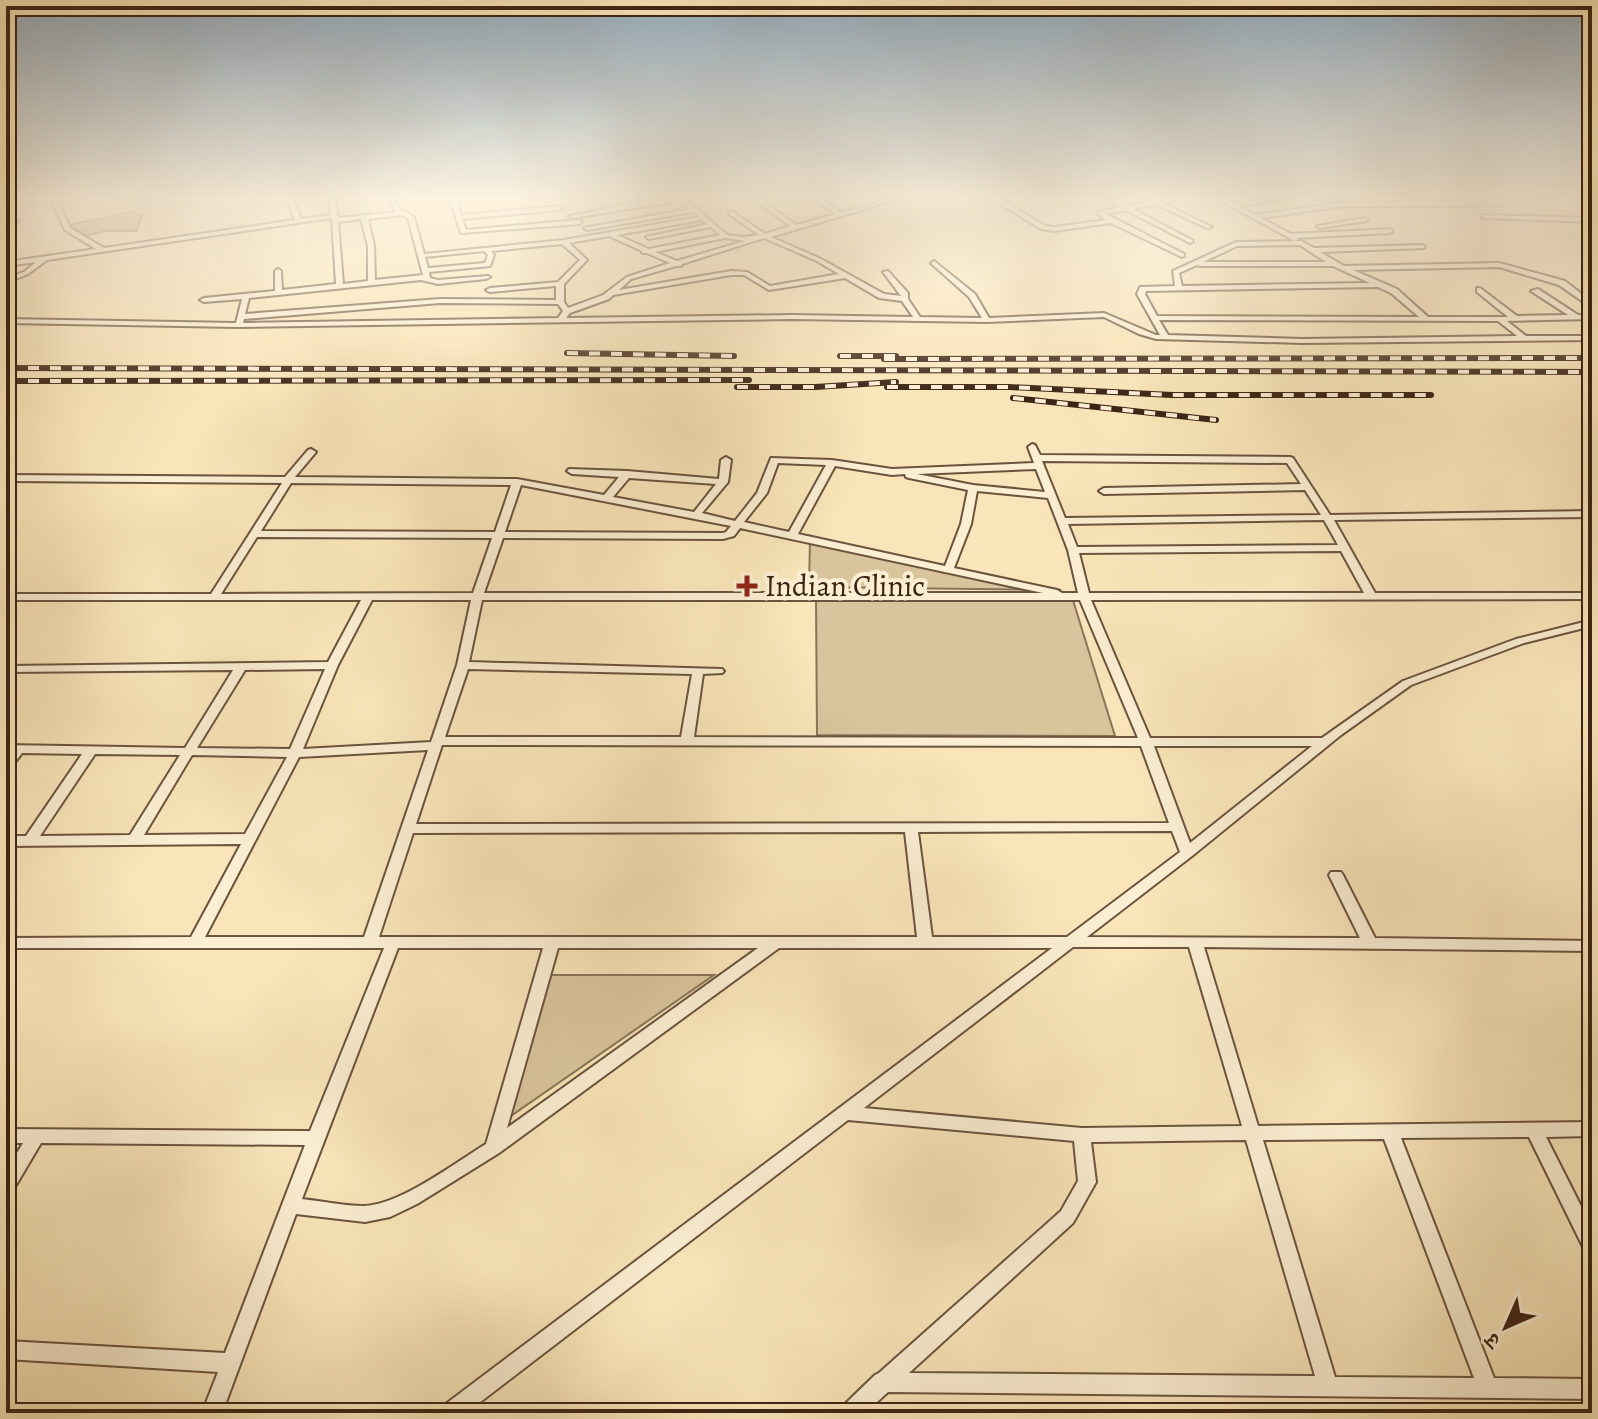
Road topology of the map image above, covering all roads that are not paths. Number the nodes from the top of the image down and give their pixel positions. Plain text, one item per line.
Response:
1 (39, 263) edge
2 (338, 263) edge
3 (371, 263) edge
4 (422, 263) edge
5 (581, 263) edge
6 (639, 263) edge
7 (674, 263) edge
8 (684, 263) edge
9 (820, 263) edge
10 (934, 263) dead end
11 (1333, 263) edge
12 (1197, 264) joint
13 (488, 265) joint
14 (679, 265) junction
15 (1337, 266) junction
16 (424, 270) junction
17 (278, 271) dead end
18 (886, 272) dead end
19 (847, 275) junction
20 (486, 277) junction
21 (629, 278) junction
22 (420, 280) junction
23 (6, 281) edge
24 (372, 284) junction
25 (560, 284) junction
26 (1380, 285) junction
27 (340, 287) junction
28 (1179, 288) junction
29 (490, 290) junction
30 (1480, 290) dead end
31 (1535, 291) dead end
32 (279, 293) junction
33 (610, 293) junction
34 (246, 296) junction
35 (904, 299) junction
36 (204, 300) dead end
37 (490, 302) junction
38 (560, 302) junction
39 (415, 303) junction
40 (1592, 306) edge
41 (567, 311) junction
42 (1577, 317) junction
43 (1592, 317) edge
44 (1155, 318) junction
45 (1426, 319) junction
46 (1500, 319) junction
47 (1516, 319) junction
48 (560, 320) junction
49 (919, 320) junction
50 (987, 320) junction
51 (6, 321) edge
52 (239, 321) junction
53 (1165, 337) junction
54 (1523, 337) junction
55 (1592, 338) edge
56 (311, 452) dead end
57 (1036, 457) junction
58 (726, 460) dead end
59 (832, 463) junction
60 (572, 471) dead end
61 (892, 472) junction
62 (627, 474) junction
63 (6, 478) edge
64 (289, 479) junction
65 (517, 482) junction
66 (723, 482) junction
67 (1307, 487) junction
68 (973, 488) junction
69 (1104, 491) dead end
70 (1052, 496) junction
71 (608, 497) junction
72 (1592, 514) edge
73 (696, 515) junction
74 (1327, 517) junction
75 (1062, 521) junction
76 (737, 524) junction
77 (254, 534) junction
78 (792, 535) junction
79 (496, 536) junction
80 (1344, 548) junction
81 (1073, 550) junction
82 (949, 568) junction
83 (1371, 596) junction
84 (1592, 596) edge
85 (6, 597) edge
86 (214, 597) junction
87 (368, 597) junction
88 (477, 597) junction
89 (1067, 597) junction
90 (1085, 599) junction
91 (1592, 623) edge
92 (332, 665) junction
93 (463, 665) junction
94 (241, 666) junction
95 (6, 669) edge
96 (698, 671) junction
97 (718, 671) dead end
98 (687, 741) junction
99 (1146, 742) junction
100 (1325, 742) junction
101 (437, 743) junction
102 (12, 750) edge
103 (91, 750) junction
104 (191, 752) junction
105 (295, 753) junction
106 (6, 766) edge
107 (1177, 827) junction
108 (911, 828) junction
109 (408, 829) junction
110 (249, 839) junction
111 (134, 840) junction
112 (6, 841) edge
113 (30, 841) junction
114 (1187, 853) junction
115 (1336, 875) dead end
116 (370, 942) junction
117 (552, 942) junction
118 (776, 942) junction
119 (925, 942) junction
120 (1070, 942) junction
121 (1195, 942) junction
122 (6, 943) edge
123 (195, 943) junction
124 (393, 943) junction
125 (1370, 944) junction
126 (1592, 946) edge
127 (846, 1113) junction
128 (1534, 1129) junction
129 (1592, 1129) edge
130 (1389, 1130) junction
131 (1251, 1131) junction
132 (1082, 1135) junction
133 (6, 1136) edge
134 (36, 1136) junction
135 (316, 1138) junction
136 (493, 1148) junction
137 (6, 1187) edge
138 (290, 1205) junction
139 (1592, 1247) edge
140 (6, 1350) edge
141 (231, 1363) junction
142 (882, 1382) junction
143 (1328, 1386) junction
144 (1488, 1389) junction
145 (1592, 1389) edge
146 (212, 1413) edge
147 (450, 1413) edge
148 (850, 1413) edge

1 - 23 street
2 - 27 street
3 - 24 street
4 - 16 street
5 - 25 street
6 - 21 street
7 - 14 street
8 - 14 street
9 - 19 street
10 - 50 street
11 - 15 street
12 - 15 street
12 - 28 street
13 - 16 street
13 - 20 street
14 - 21 street
15 - 26 street
15 - 40 street
16 - 22 street
17 - 32 street
18 - 35 street
19 - 33 street
19 - 35 street
20 - 22 street
20 - 29 street
21 - 33 street
22 - 24 street
22 - 39 street
24 - 27 street
25 - 29 street
25 - 38 street
26 - 28 street
26 - 45 street
27 - 32 street
28 - 44 street
29 - 37 street
30 - 47 street
31 - 42 street
32 - 34 street
33 - 41 street
34 - 36 street
34 - 52 street
35 - 49 street
37 - 38 street
37 - 39 street
38 - 41 street
39 - 52 street
41 - 48 street
42 - 43 street
42 - 47 street
44 - 45 street
44 - 53 street
45 - 46 street
46 - 47 street
46 - 54 street
48 - 49 street
48 - 52 street
49 - 50 street
50 - 53 street
51 - 52 street
53 - 54 street
54 - 55 street
56 - 64 street
57 - 61 street
57 - 67 street
57 - 70 street
58 - 66 street
59 - 61 street
59 - 76 street
59 - 78 street
60 - 62 street
61 - 68 street
62 - 66 street
62 - 71 street
63 - 64 street
64 - 65 street
64 - 77 street
65 - 71 street
65 - 79 street
66 - 73 street
67 - 69 street
67 - 74 street
68 - 70 street
68 - 82 street
70 - 75 street
71 - 73 street
72 - 74 street
73 - 76 street
74 - 75 street
74 - 80 street
75 - 81 street
76 - 78 street
76 - 79 street
77 - 79 street
77 - 86 street
78 - 82 street
79 - 88 street
80 - 81 street
80 - 83 street
81 - 90 street
82 - 89 street
83 - 84 street
83 - 90 street
85 - 86 street
86 - 87 street
87 - 88 street
87 - 92 street
88 - 89 street
88 - 93 street
89 - 90 street
90 - 99 street
91 - 100 street
92 - 94 street
92 - 105 street
93 - 96 street
93 - 101 street
94 - 95 street
94 - 104 street
96 - 97 street
96 - 98 street
98 - 99 street
98 - 101 street
99 - 100 street
99 - 107 street
100 - 114 street
101 - 105 street
101 - 109 street
102 - 103 street
102 - 106 street
103 - 104 street
103 - 113 street
104 - 105 street
104 - 111 street
105 - 110 street
107 - 108 street
107 - 114 street
108 - 109 street
108 - 119 street
109 - 116 street
110 - 111 street
110 - 123 street
111 - 113 street
112 - 113 street
114 - 120 street
115 - 125 street
116 - 123 street
116 - 124 street
117 - 118 street
117 - 124 street
117 - 136 street
118 - 119 street
118 - 136 street
119 - 120 street
120 - 121 street
120 - 127 street
121 - 125 street
121 - 131 street
122 - 123 street
124 - 135 street
125 - 126 street
127 - 132 street
127 - 147 street
128 - 129 street
128 - 130 street
128 - 139 street
130 - 131 street
130 - 144 street
131 - 132 street
131 - 143 street
132 - 142 street
133 - 134 street
134 - 135 street
134 - 137 street
135 - 138 street
136 - 138 street
138 - 141 street
140 - 141 street
141 - 146 street
142 - 143 street
142 - 148 street
143 - 144 street
144 - 145 street

